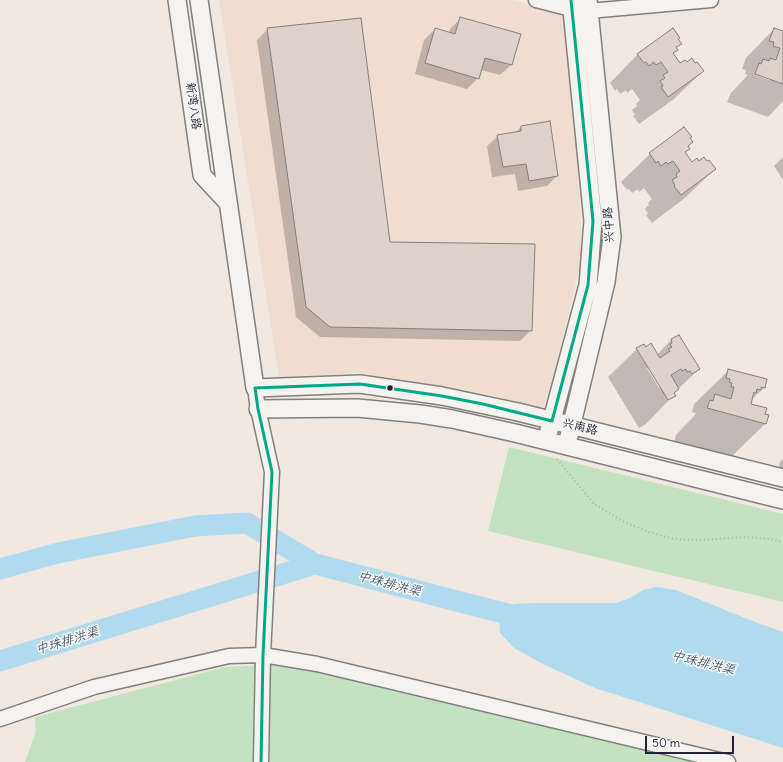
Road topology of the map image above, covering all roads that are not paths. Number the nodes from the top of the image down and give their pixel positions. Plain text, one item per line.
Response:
1 (177, 0) edge
2 (199, 0) edge
3 (536, 0) edge
4 (711, 0) edge
5 (571, 4) edge
6 (589, 6) edge
7 (228, 203) junction
8 (255, 388) junction
9 (258, 409) junction
10 (552, 420) junction
11 (572, 425) junction
12 (547, 441) junction
13 (562, 453) junction
14 (783, 478) edge
15 (783, 500) edge
16 (263, 655) junction
17 (0, 719) edge
18 (260, 762) edge
19 (728, 762) edge

1 - 7 street, 新湾八路
2 - 7 street, 新湾八路
3 - 5 street
4 - 6 street
5 - 6 street
5 - 10 street, 兴中路
6 - 11 street, 兴中路
7 - 8 street, 新湾八路
8 - 9 street
8 - 10 street, 兴南路
9 - 12 street, 兴南路
9 - 16 street
10 - 11 street, 兴南路
10 - 12 street, 兴中路
11 - 13 street, 兴中路
11 - 14 street, 兴南路
12 - 13 street, 兴南路
13 - 15 street, 兴南路
16 - 17 street
16 - 18 street
16 - 19 street

